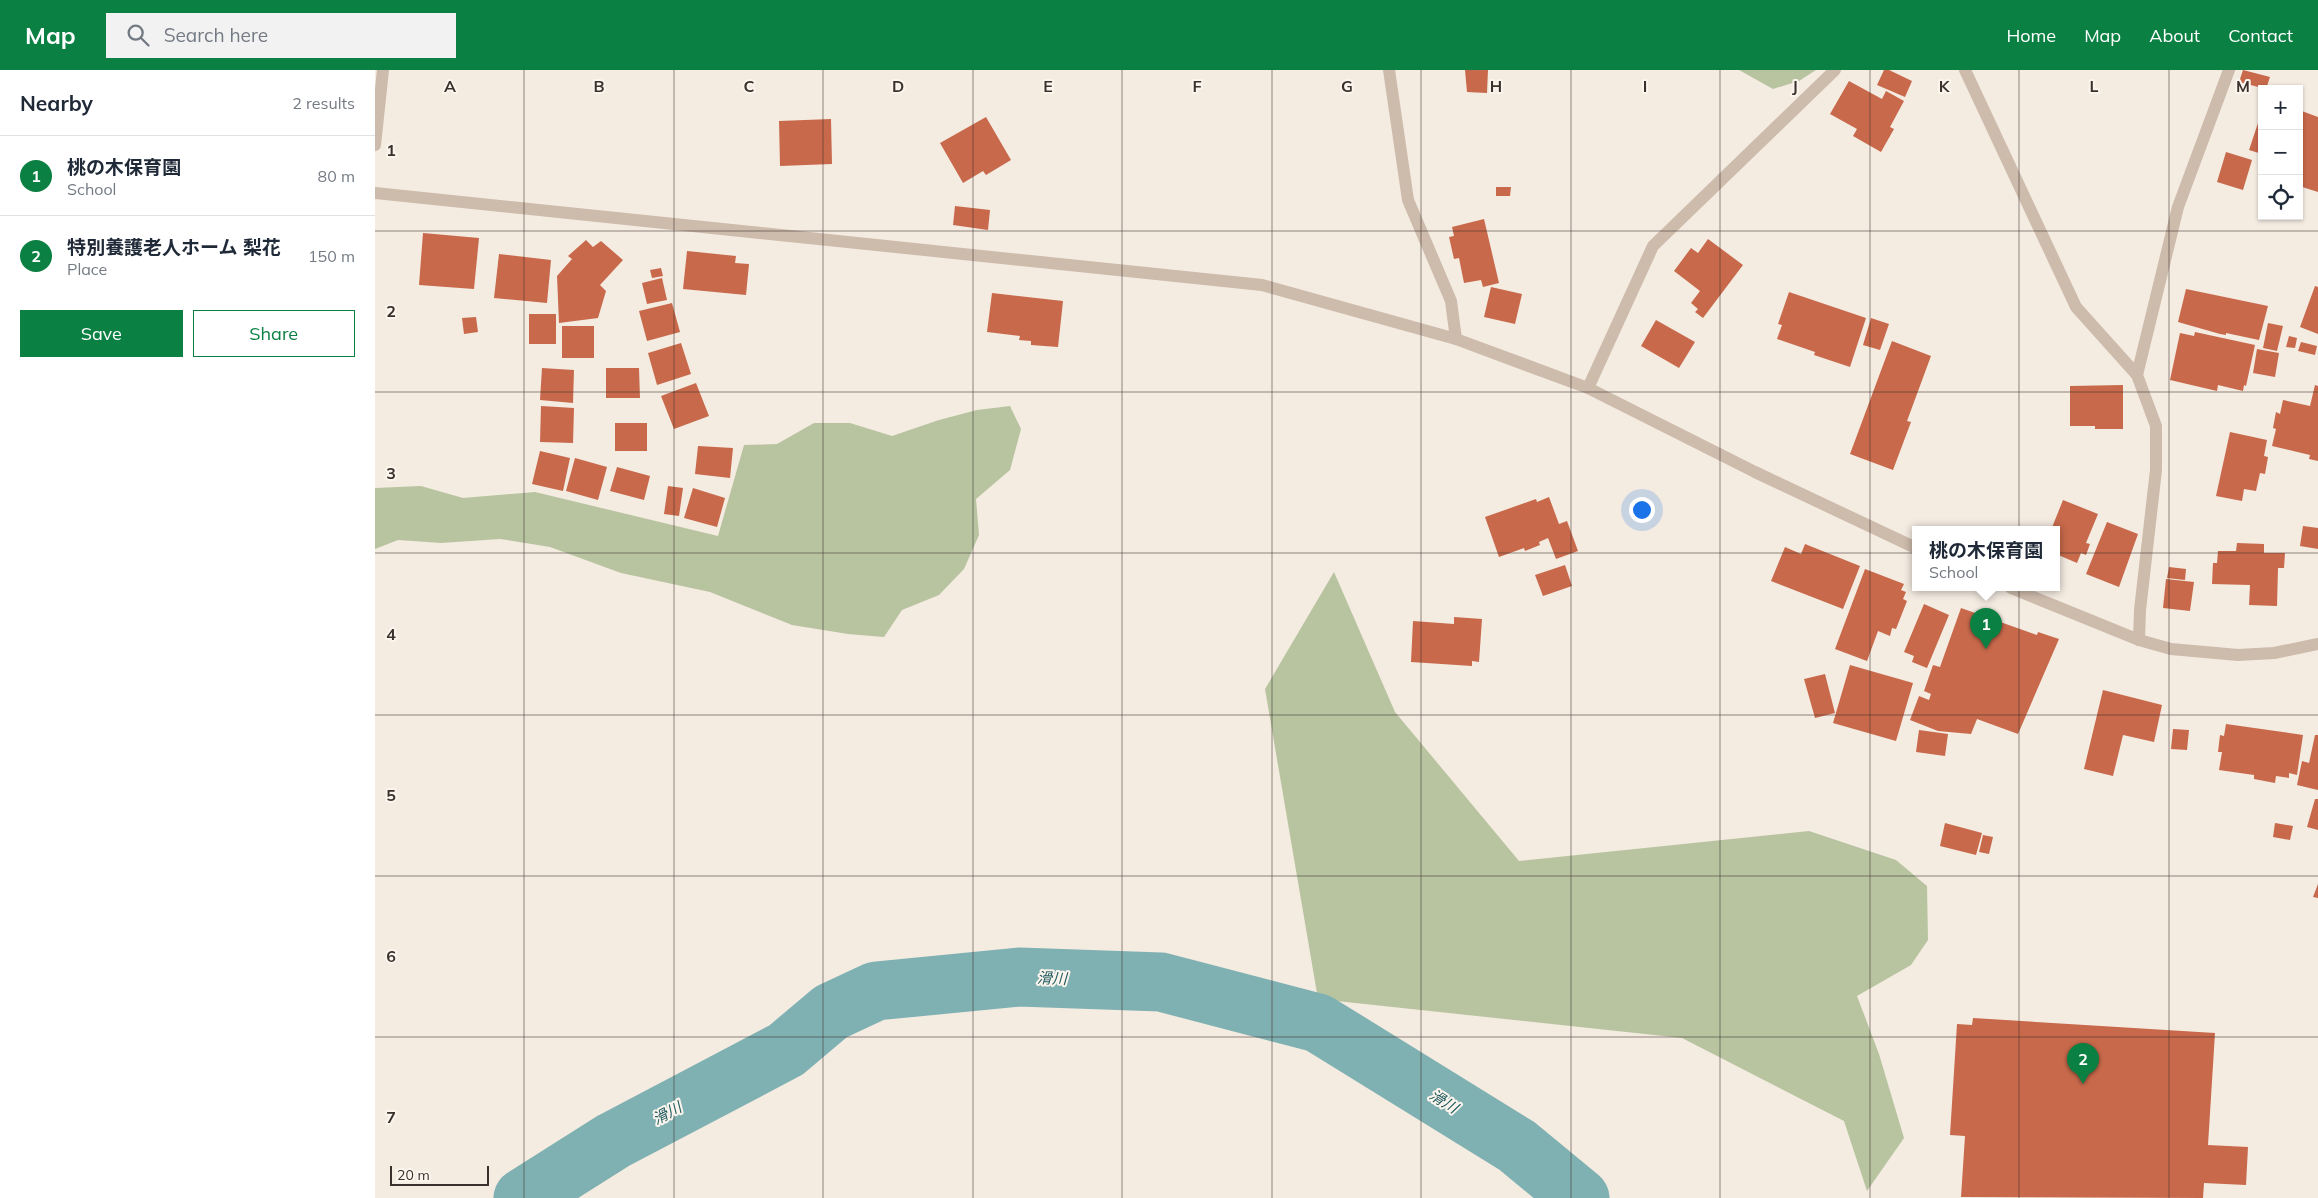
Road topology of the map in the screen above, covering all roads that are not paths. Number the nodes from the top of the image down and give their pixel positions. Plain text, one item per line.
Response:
1 (383, 70) edge
2 (1389, 70) edge
3 (1835, 70) edge
4 (1965, 70) edge
5 (2229, 70) edge
6 (375, 145) edge
7 (375, 193) edge
8 (1456, 339) junction
9 (2137, 375) junction
10 (1588, 388) junction
11 (1912, 546) edge
12 (2018, 591) edge
13 (2139, 640) junction
14 (2318, 644) edge

1 - 6 street
2 - 8 street
3 - 10 street
4 - 9 street
5 - 9 street
7 - 8 street
8 - 10 street
9 - 13 street
10 - 11 street
12 - 13 street
13 - 14 street

